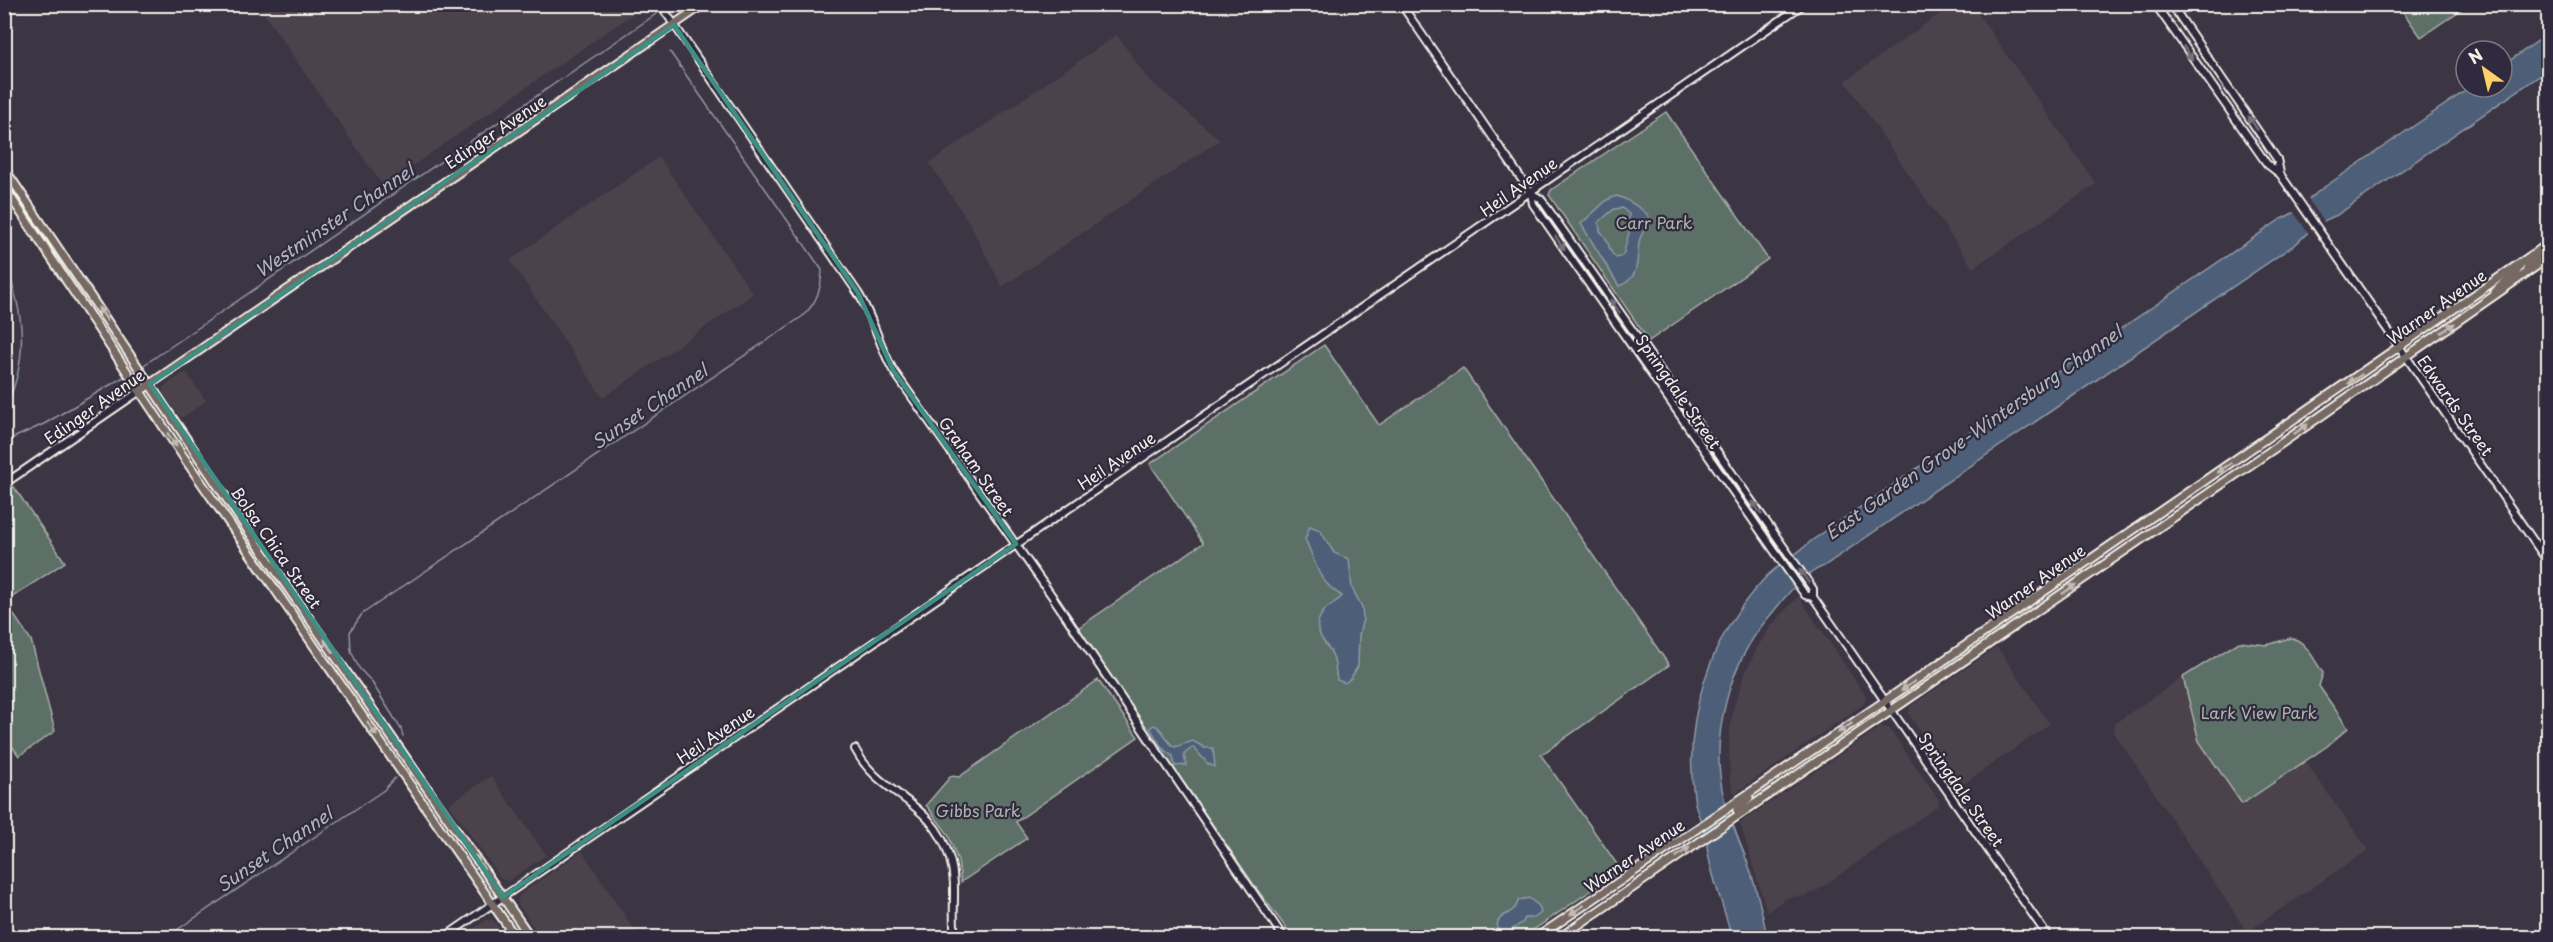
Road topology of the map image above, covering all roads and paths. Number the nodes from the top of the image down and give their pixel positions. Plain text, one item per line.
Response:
1 (660, 4) edge
2 (704, 4) edge
3 (1401, 4) edge
4 (1804, 4) edge
5 (2155, 4) edge
6 (2171, 4) edge
7 (674, 25) junction
8 (4, 168) edge
9 (2280, 174) junction
10 (4, 188) edge
11 (1531, 193) junction
12 (2548, 244) edge
13 (2548, 251) edge
14 (2548, 258) edge
15 (2520, 264) junction
16 (2526, 273) junction
17 (2490, 298) junction
18 (2399, 348) junction
19 (2405, 357) junction
20 (150, 384) junction
21 (140, 391) junction
22 (197, 455) junction
23 (187, 462) junction
24 (4, 484) edge
25 (1016, 544) junction
26 (2548, 562) edge
27 (1813, 597) junction
28 (1976, 639) junction
29 (1948, 670) junction
30 (1886, 701) junction
31 (1891, 710) junction
32 (855, 748) dead end
33 (1776, 775) junction
34 (1782, 784) junction
35 (1747, 795) junction
36 (1731, 820) junction
37 (503, 897) junction
38 (492, 904) junction
39 (443, 938) edge
40 (516, 938) edge
41 (531, 938) edge
42 (955, 938) edge
43 (1284, 938) edge
44 (1536, 938) edge
45 (1559, 938) edge
46 (2049, 938) edge

1 - 7 main road, Graham Street
2 - 7 main road, Edinger Avenue
3 - 11 main road, Springdale Street
4 - 11 main road, Heil Avenue
5 -> 9 main road, Edwards Street
9 -> 6 main road, Edwards Street
7 - 20 main road, Edinger Avenue
7 - 25 main road, Graham Street
20 -> 8 main road, Bolsa Chica Street
9 - 18 main road, Edwards Street
10 - 21 main road, Bolsa Chica Street
11 - 25 main road, Heil Avenue
27 -> 11 main road, Springdale Street
11 -> 27 main road, Springdale Street
12 - 15 main road, Warner Avenue
13 - 16 main road
14 - 16 main road, Warner Avenue
15 - 17 main road
15 - 18 main road, Warner Avenue
16 - 17 main road, Warner Avenue
19 -> 17 main road, Warner Avenue
18 - 19 main road, Edwards Street
18 -> 28 main road, Warner Avenue
19 - 26 main road, Edwards Street
29 -> 19 main road, Warner Avenue
20 - 21 main road, Edinger Avenue
20 - 22 main road, Bolsa Chica Street
21 -> 23 main road, Bolsa Chica Street
21 - 24 main road, Edinger Avenue
22 - 23 main road
37 -> 22 main road, Bolsa Chica Street
23 -> 38 main road, Bolsa Chica Street
25 - 37 main road, Heil Avenue
25 - 43 main road, Graham Street
27 - 30 main road, Springdale Street
28 - 29 main road
28 -> 30 main road, Warner Avenue
29 - 31 main road, Warner Avenue
30 - 31 main road, Springdale Street
30 -> 33 main road, Warner Avenue
31 - 34 main road, Warner Avenue
31 - 46 main road, Springdale Street
32 - 42 main road
33 - 34 main road
33 - 35 main road, Warner Avenue
34 - 36 main road, Warner Avenue
35 - 36 main road
35 -> 44 main road, Warner Avenue
45 -> 36 main road, Warner Avenue
37 - 38 main road, Heil Avenue
37 - 41 main road, Bolsa Chica Street
38 - 39 main road, Heil Avenue
38 - 40 main road, Bolsa Chica Street

